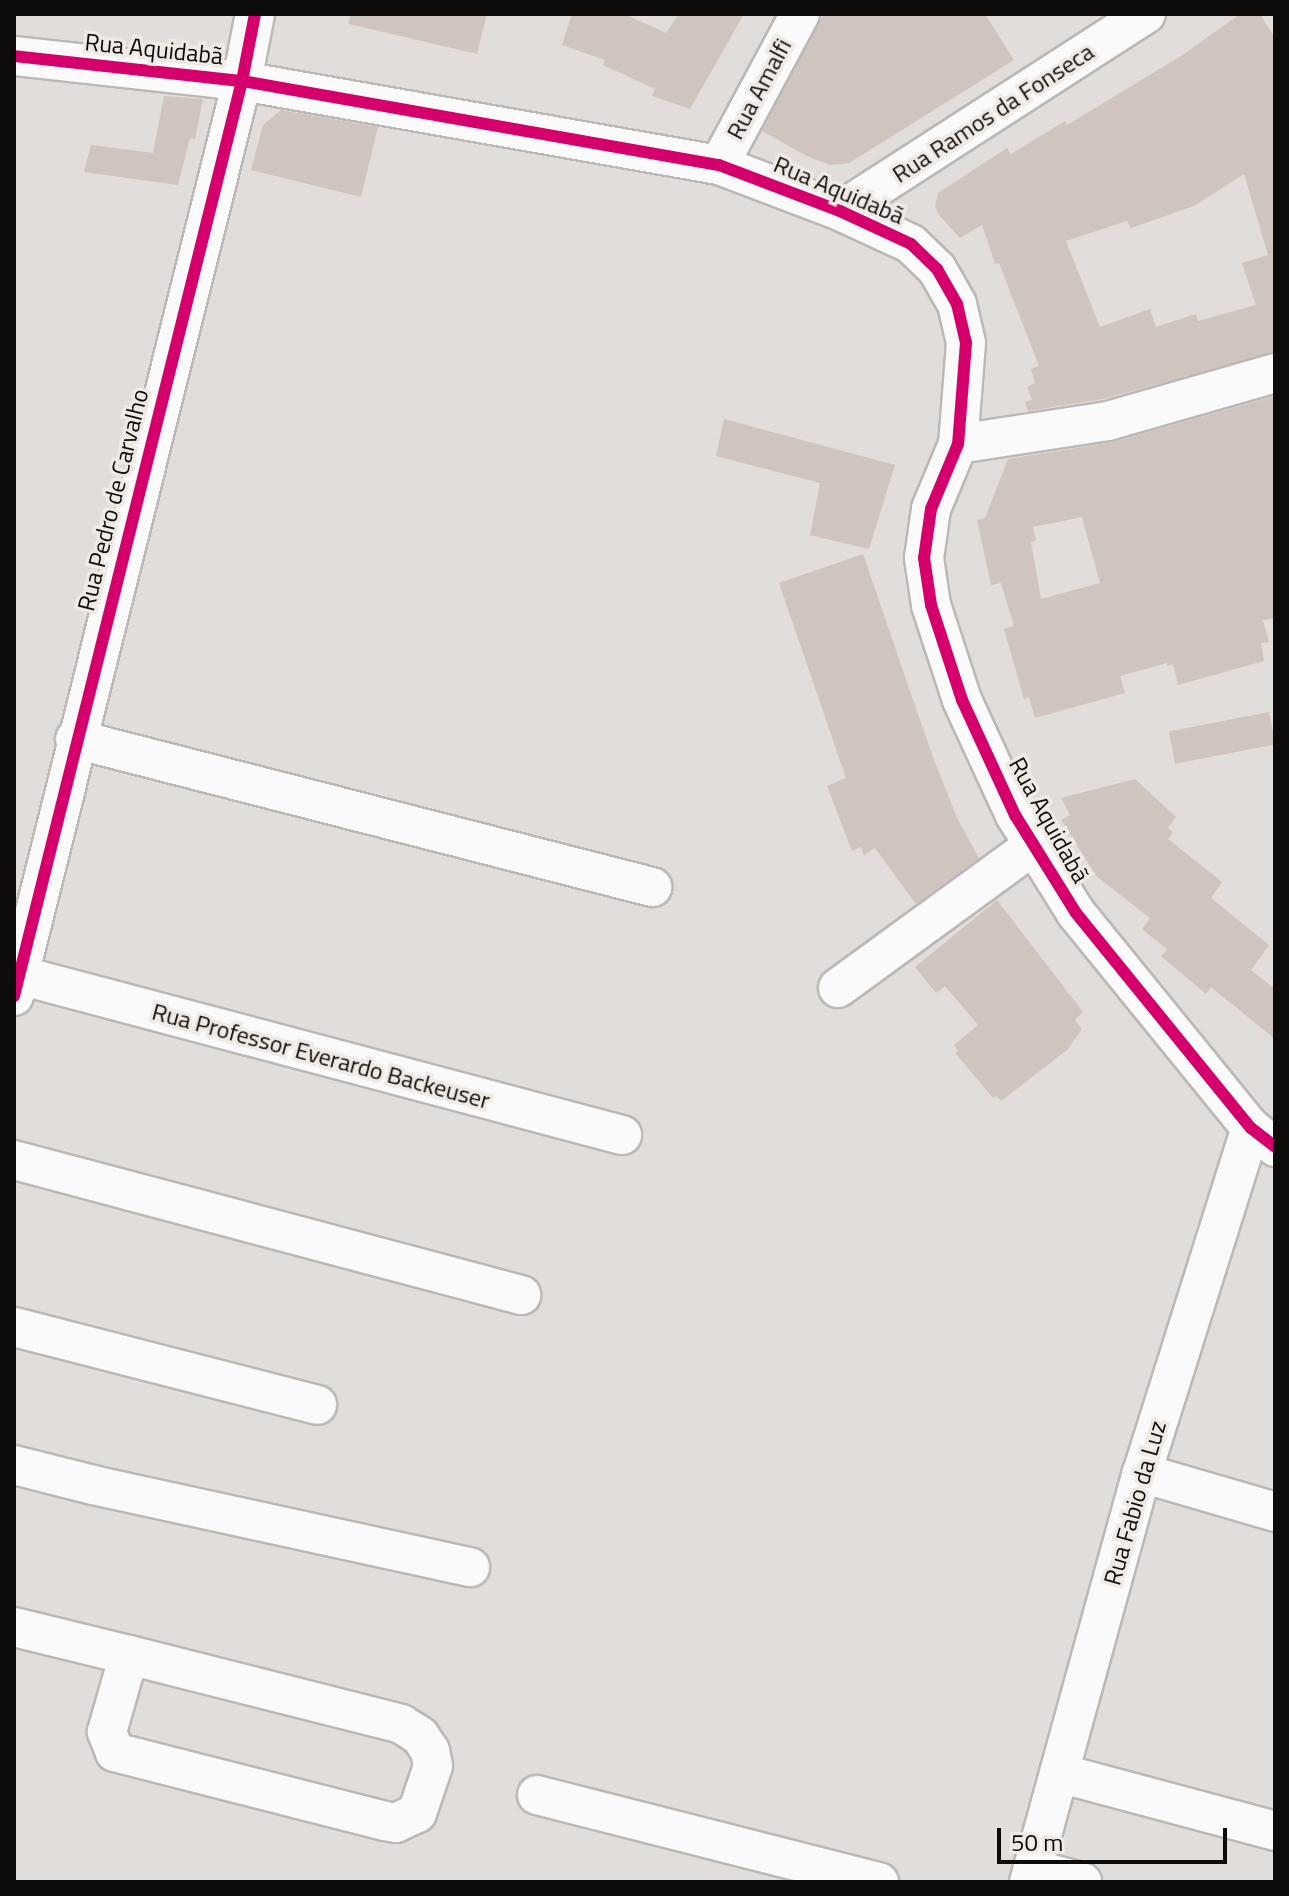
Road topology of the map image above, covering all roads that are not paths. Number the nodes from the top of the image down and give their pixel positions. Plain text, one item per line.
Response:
1 (255, 14) edge
2 (800, 14) edge
3 (1146, 14) edge
4 (14, 56) edge
5 (242, 81) junction
6 (719, 165) junction
7 (840, 211) junction
8 (1275, 373) edge
9 (958, 444) junction
10 (75, 739) junction
11 (1034, 845) junction
12 (652, 887) dead end
13 (16, 986) edge
14 (838, 988) dead end
15 (622, 1135) dead end
16 (1263, 1137) edge
17 (14, 1160) edge
18 (521, 1295) dead end
19 (14, 1327) edge
20 (317, 1405) dead end
21 (14, 1465) edge
22 (1142, 1473) junction
23 (1275, 1512) edge
24 (470, 1567) dead end
25 (14, 1627) edge
26 (129, 1655) junction
27 (1059, 1773) junction
28 (537, 1795) dead end
29 (1275, 1831) edge
30 (1031, 1875) edge
31 (879, 1882) edge
32 (1082, 1882) edge

1 - 5 street, Rua Pedro de Carvalho
2 - 6 street, Rua Amalfi
3 - 7 street, Rua Ramos da Fonseca
4 - 5 street, Rua Aquidabã
5 - 6 street, Rua Aquidabã
5 - 10 street, Rua Pedro de Carvalho
6 - 7 street, Rua Aquidabã
7 - 9 street, Rua Aquidabã
8 - 9 street
9 - 11 street, Rua Aquidabã
10 - 12 street
10 - 13 street, Rua Pedro de Carvalho
11 - 14 street
11 - 16 street, Rua Aquidabã
13 - 15 street, Rua Professor Everardo Backeuser
16 - 22 street, Rua Fabio da Luz
17 - 18 street
19 - 20 street
21 - 24 street
22 - 23 street
22 - 27 street, Rua Fabio da Luz
25 - 26 street
26 - 26 street
27 - 29 street
27 - 30 street, Rua Fabio da Luz
28 - 31 street
30 - 32 street

